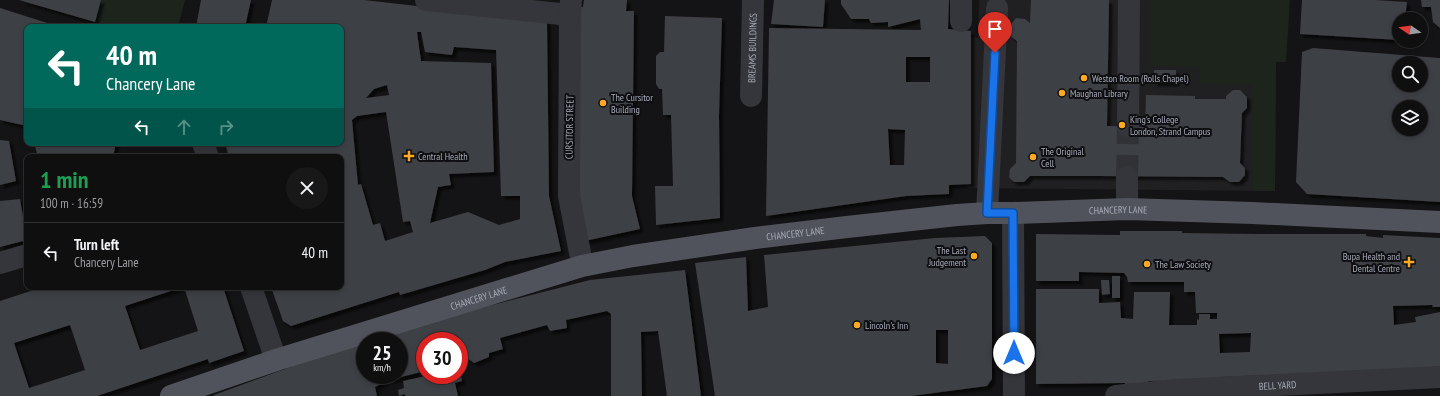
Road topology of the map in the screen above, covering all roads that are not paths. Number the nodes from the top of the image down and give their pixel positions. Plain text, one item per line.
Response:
1 (426, 0) edge
2 (754, 0) edge
3 (1129, 0) edge
4 (570, 8) edge
5 (997, 8) dead end
6 (751, 96) dead end
7 (1128, 126) tunnel mouth
8 (1127, 177) tunnel mouth
9 (1127, 209) junction
10 (987, 213) junction
11 (1013, 213) junction
12 (1440, 222) edge
13 (580, 253) dead end
14 (24, 256) edge
15 (0, 263) edge
16 (252, 290) edge
17 (276, 360) junction
18 (1440, 377) edge
19 (171, 396) edge
20 (1014, 396) edge
21 (1116, 396) edge

1 - 4 street
2 - 6 street, BREAMS BUILDINGS
3 - 7 street
4 - 13 street, CURSITOR STREET
5 - 10 street
8 - 9 street
9 - 11 main road, CHANCERY LANE
9 - 12 main road, CHANCERY LANE
10 - 11 main road, CHANCERY LANE
10 - 17 main road, CHANCERY LANE
11 - 20 street
14 - 15 street
16 - 17 street
17 - 19 main road, CHANCERY LANE
18 - 21 street, BELL YARD

